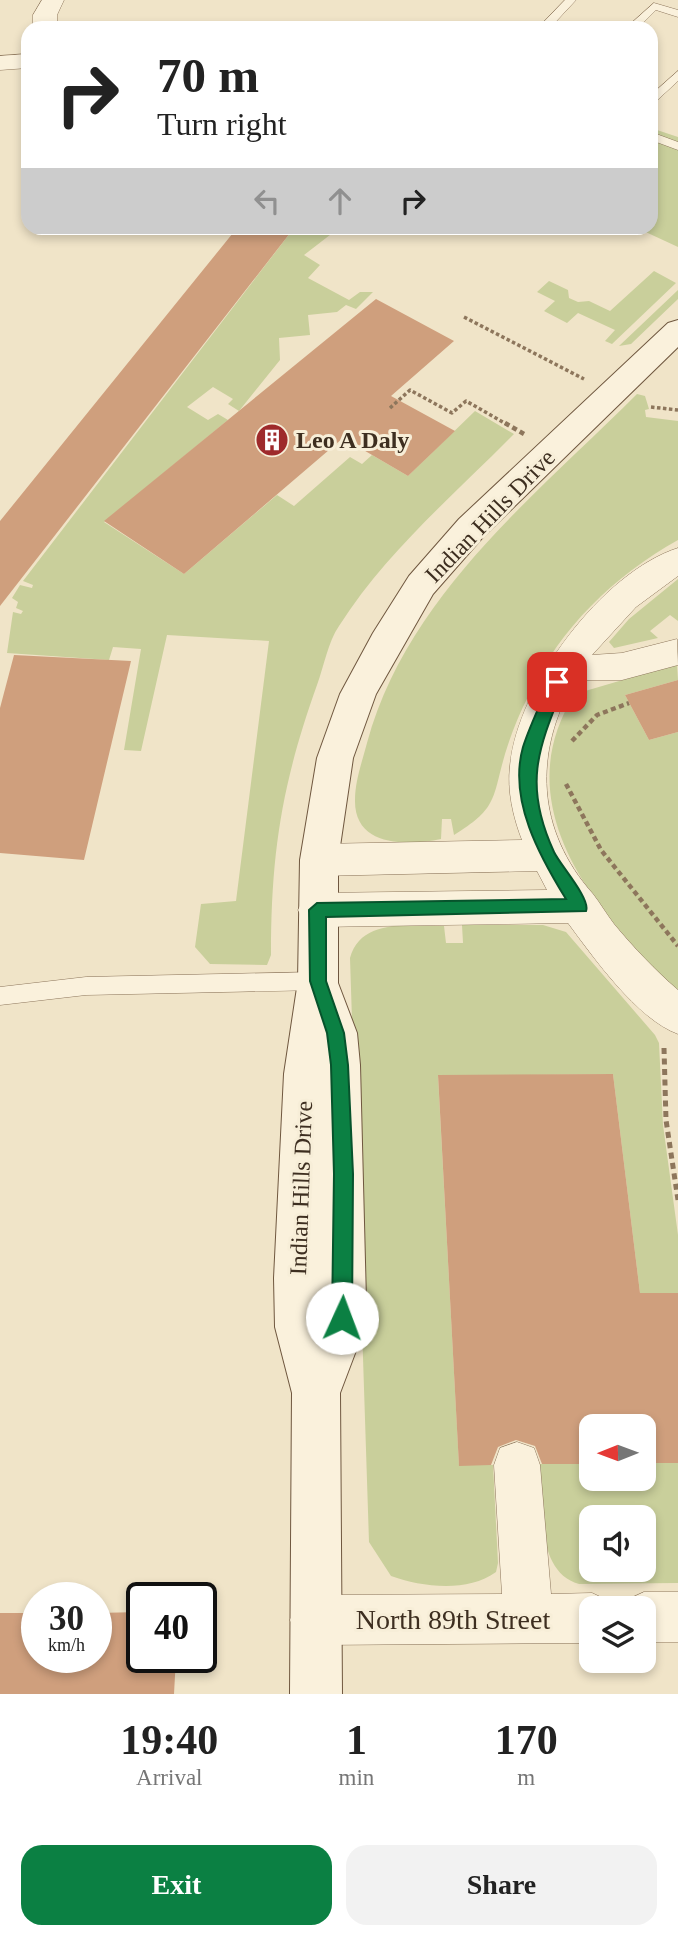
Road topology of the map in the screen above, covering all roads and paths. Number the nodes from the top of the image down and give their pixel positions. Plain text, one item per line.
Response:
1 (52, 0) edge
2 (571, 0) edge
3 (678, 14) edge
4 (45, 21) edge
5 (551, 21) edge
6 (639, 21) edge
7 (21, 62) edge
8 (0, 63) edge
9 (678, 74) edge
10 (658, 95) edge
11 (658, 139) edge
12 (678, 146) edge
13 (464, 317) dead end
14 (678, 330) edge
15 (591, 383) dead end
16 (651, 407) dead end
17 (390, 408) dead end
18 (678, 410) edge
19 (532, 438) dead end
20 (678, 560) edge
21 (677, 652) edge
22 (566, 665) junction
23 (629, 703) dead end
24 (568, 751) dead end
25 (565, 774) dead end
26 (547, 854) junction
27 (319, 860) junction
28 (580, 906) junction
29 (317, 910) junction
30 (678, 946) edge
31 (318, 981) junction
32 (0, 996) edge
33 (671, 1029) edge
34 (678, 1200) edge
35 (517, 1465) dead end
36 (656, 1617) edge
37 (678, 1617) edge
38 (528, 1618) junction
39 (579, 1618) edge
40 (315, 1620) junction
41 (316, 1694) edge

1 - 4 street
2 - 5 lane
3 - 6 lane
7 - 8 street
9 - 10 lane
11 - 12 lane
13 - 15 path
14 - 27 street, Indian Hills Drive
16 - 18 path
17 - 19 path
20 - 22 street
21 - 22 street
22 - 26 street
23 - 24 path
25 - 30 path
26 - 27 street
26 - 28 street
27 - 29 street, Indian Hills Drive
28 - 29 street
28 - 33 street
29 - 31 street, Indian Hills Drive
31 - 32 lane
31 - 40 street, Indian Hills Drive
33 - 34 path
35 - 38 street
36 - 37 street
38 - 39 street, North 89th Street
38 - 40 street, North 89th Street
40 - 41 street, Indian Hills Drive

